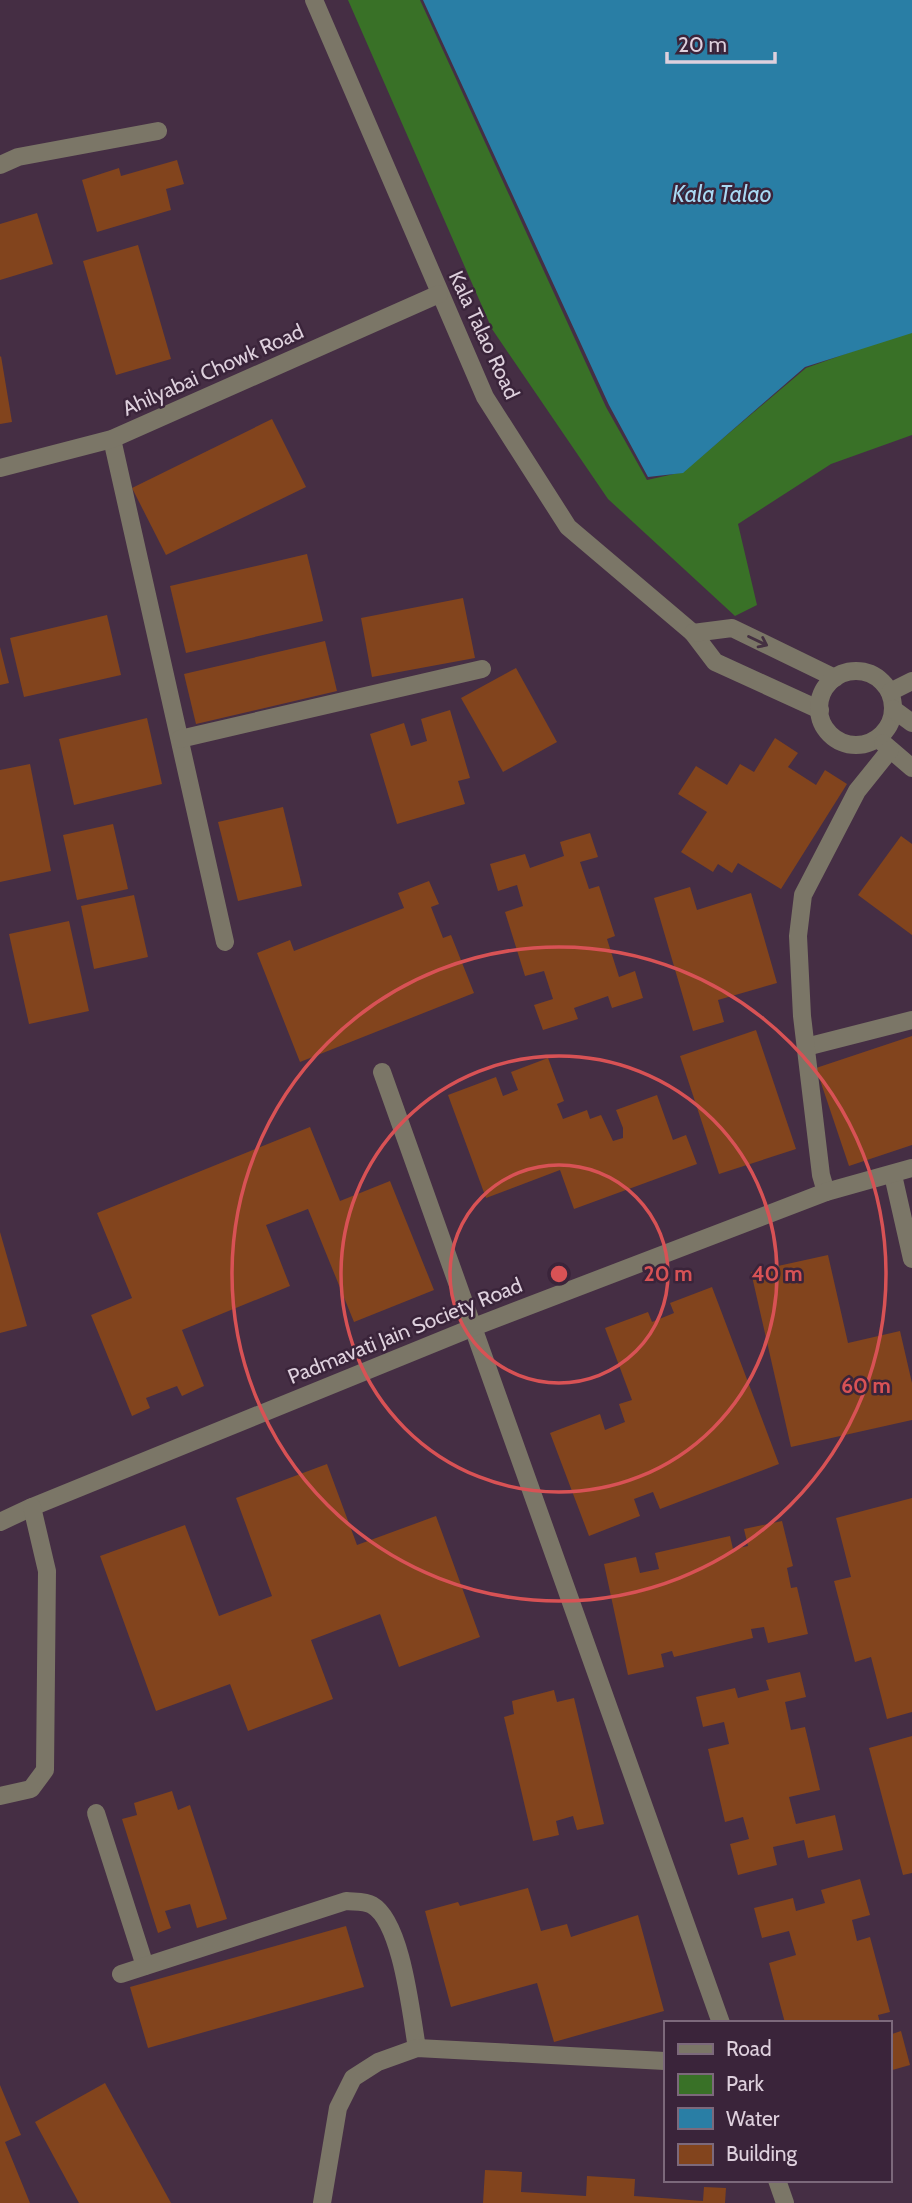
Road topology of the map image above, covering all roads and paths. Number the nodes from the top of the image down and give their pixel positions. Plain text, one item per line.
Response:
1 (314, 0) edge
2 (158, 131) dead end
3 (0, 165) edge
4 (439, 294) junction
5 (112, 439) junction
6 (0, 468) edge
7 (693, 634) junction
8 (482, 668) dead end
9 (835, 678) junction
10 (912, 681) edge
11 (892, 701) junction
12 (820, 710) junction
13 (912, 723) edge
14 (180, 739) junction
15 (884, 744) junction
16 (912, 768) edge
17 (225, 942) dead end
18 (912, 1020) edge
19 (806, 1047) junction
20 (382, 1072) dead end
21 (912, 1168) edge
22 (893, 1175) junction
23 (826, 1192) junction
24 (912, 1259) edge
25 (474, 1327) junction
26 (32, 1507) junction
27 (0, 1522) edge
28 (0, 1796) edge
29 (96, 1812) dead end
30 (145, 1966) junction
31 (121, 1974) dead end
32 (720, 2021) edge
33 (417, 2048) junction
34 (664, 2061) edge
35 (778, 2182) edge
36 (322, 2203) edge
37 (785, 2203) edge

1 - 4 street, Kala Talao Road
2 - 3 street
4 - 5 street, Ahilyabai Chowk Road
4 - 7 street, Kala Talao Road
5 - 6 street, Ahilyabai Chowk Road
5 - 14 street
7 -> 9 street
7 - 12 street, Kala Talao Road
8 - 14 street
9 - 11 street
9 - 12 street
10 - 11 street
11 - 13 street
11 - 15 street
12 - 15 street
14 - 17 street
15 - 16 street
15 - 19 street
18 - 19 street
19 - 23 street
20 - 25 street
21 - 22 street, Padmavati Jain Society Road
22 - 23 street, Padmavati Jain Society Road
22 - 24 street
23 - 25 street, Padmavati Jain Society Road
25 - 26 street, Padmavati Jain Society Road
25 - 32 street
26 - 27 street, Padmavati Jain Society Road
26 - 28 street
29 - 30 street
30 - 31 street
30 - 33 street
33 - 34 street
33 - 36 street
35 - 37 street

